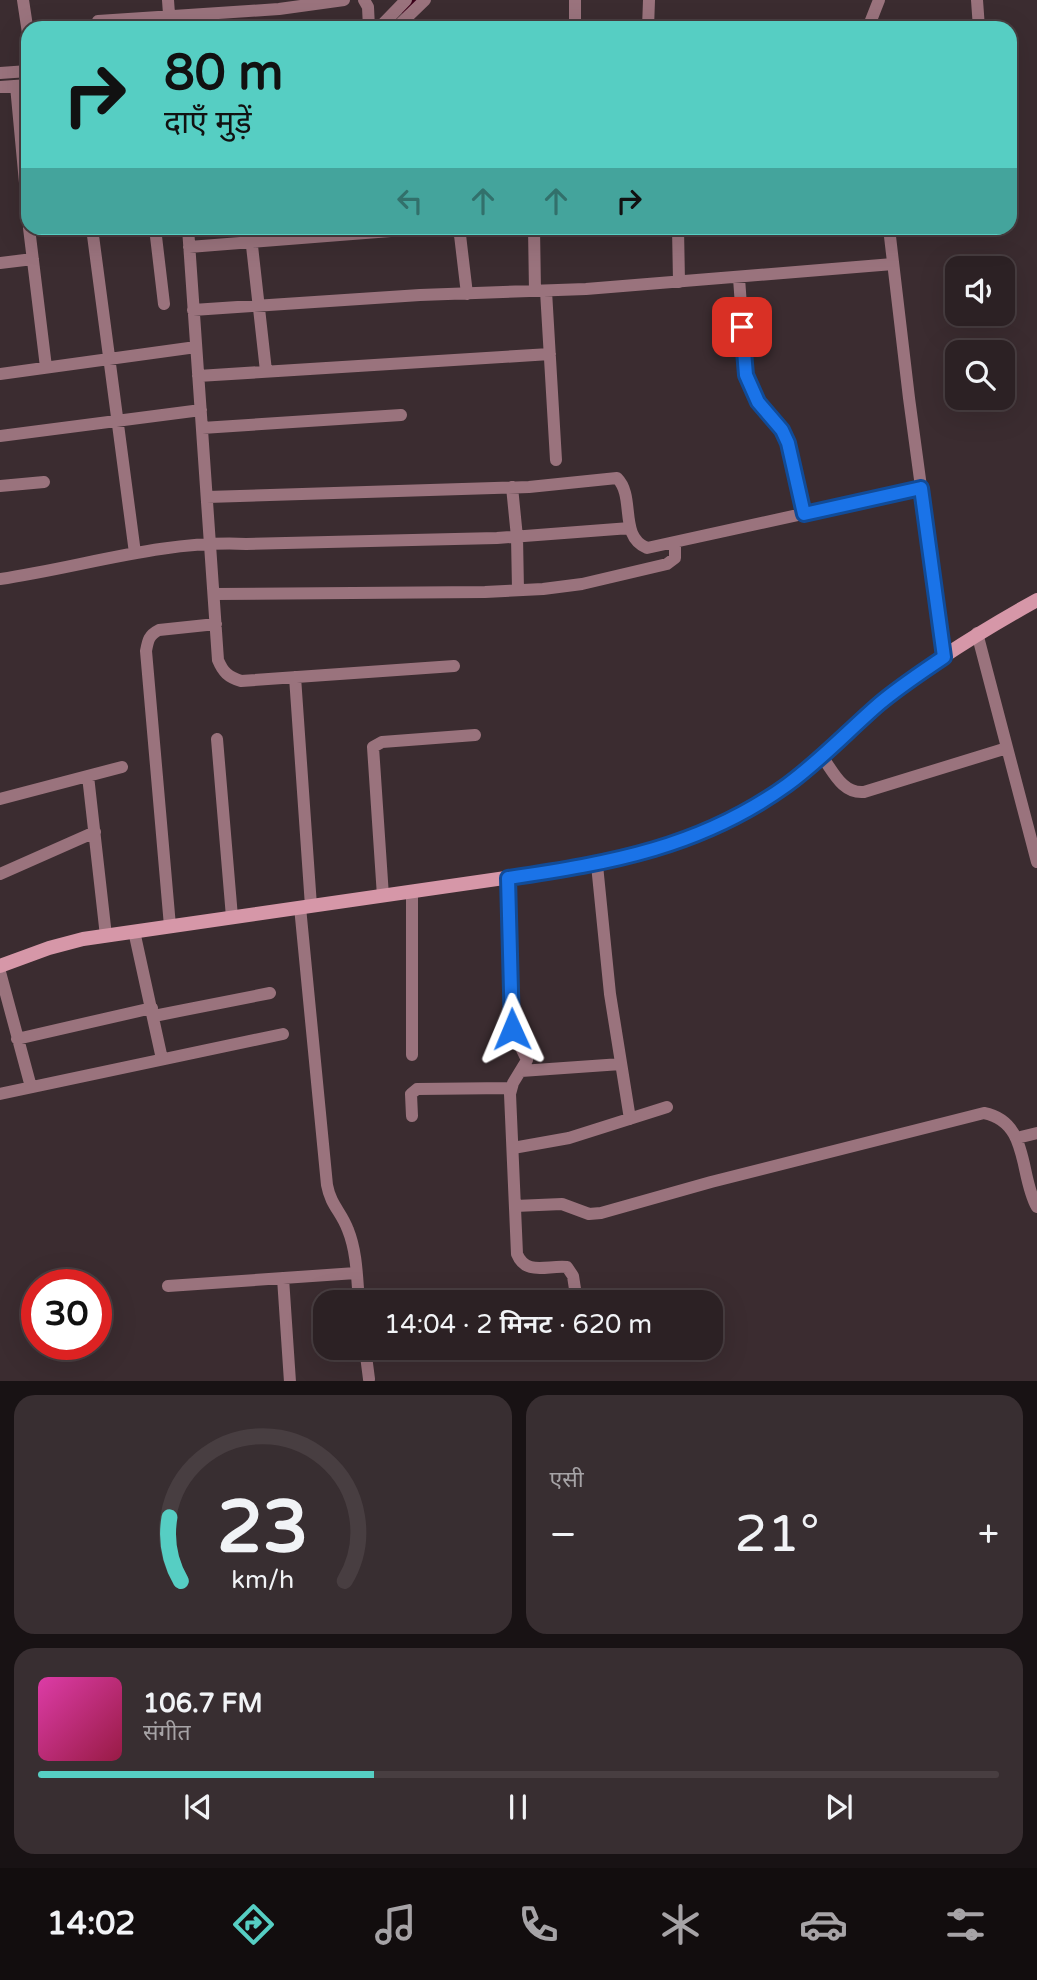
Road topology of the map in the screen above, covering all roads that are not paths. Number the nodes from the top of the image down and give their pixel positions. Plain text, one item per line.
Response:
1 (23, 0) edge
2 (168, 0) edge
3 (344, 0) edge
4 (365, 0) edge
5 (407, 0) edge
6 (425, 0) edge
7 (575, 0) edge
8 (649, 0) edge
9 (879, 0) edge
10 (977, 0) edge
11 (26, 21) edge
12 (170, 21) edge
13 (186, 21) edge
14 (369, 21) edge
15 (386, 21) edge
16 (403, 21) edge
17 (575, 21) edge
18 (649, 21) edge
19 (871, 21) edge
20 (978, 21) edge
21 (21, 71) edge
22 (0, 72) edge
23 (21, 86) edge
24 (0, 88) edge
25 (30, 235) edge
26 (93, 235) edge
27 (157, 235) edge
28 (188, 235) edge
29 (250, 235) edge
30 (340, 235) edge
31 (460, 235) edge
32 (535, 235) edge
33 (678, 235) edge
34 (890, 235) edge
35 (251, 242) junction
36 (189, 247) junction
37 (33, 258) junction
38 (0, 263) edge
39 (893, 264) junction
40 (738, 278) junction
41 (679, 282) junction
42 (541, 291) junction
43 (467, 293) junction
44 (164, 304) dead end
45 (258, 306) junction
46 (193, 310) junction
47 (196, 347) junction
48 (550, 354) junction
49 (109, 358) junction
50 (46, 367) junction
51 (266, 371) junction
52 (0, 374) edge
53 (198, 376) junction
54 (201, 410) junction
55 (401, 415) dead end
56 (118, 422) junction
57 (202, 428) junction
58 (0, 436) edge
59 (556, 460) dead end
60 (44, 482) dead end
61 (0, 486) edge
62 (512, 487) junction
63 (921, 488) junction
64 (207, 497) junction
65 (804, 514) junction
66 (630, 528) junction
67 (517, 537) junction
68 (211, 542) junction
69 (675, 543) junction
70 (135, 553) junction
71 (0, 579) edge
72 (518, 590) junction
73 (214, 594) junction
74 (1037, 600) edge
75 (216, 624) junction
76 (978, 633) junction
77 (944, 657) junction
78 (454, 666) dead end
79 (295, 677) junction
80 (475, 735) dead end
81 (217, 739) dead end
82 (1007, 748) junction
83 (821, 755) junction
84 (122, 767) dead end
85 (88, 776) junction
86 (0, 799) edge
87 (1031, 814) edge
88 (95, 832) junction
89 (1037, 862) edge
90 (597, 864) junction
91 (0, 874) edge
92 (508, 878) junction
93 (412, 891) junction
94 (383, 896) junction
95 (306, 907) junction
96 (232, 917) junction
97 (170, 926) junction
98 (134, 931) junction
99 (106, 936) junction
100 (0, 966) edge
101 (0, 972) edge
102 (270, 993) dead end
103 (153, 1012) junction
104 (283, 1034) dead end
105 (17, 1039) junction
106 (412, 1055) dead end
107 (162, 1059) junction
108 (621, 1064) junction
109 (521, 1072) junction
110 (31, 1087) junction
111 (511, 1088) junction
112 (0, 1094) edge
113 (667, 1107) dead end
114 (412, 1116) dead end
115 (630, 1119) junction
116 (1037, 1133) edge
117 (1017, 1138) junction
118 (513, 1148) junction
119 (515, 1206) junction
120 (1037, 1207) edge
121 (356, 1273) junction
122 (283, 1278) junction
123 (168, 1286) dead end
124 (358, 1290) edge
125 (575, 1290) edge
126 (367, 1360) edge
127 (369, 1379) dead end
128 (290, 1381) edge

1 - 11 street
2 - 12 street
3 - 13 street
4 - 14 street
5 - 15 street
6 - 16 street
7 - 17 street
8 - 18 street
9 - 19 street
10 - 20 street
21 - 22 street
23 - 24 street
25 - 37 street
26 - 49 street
27 - 44 street
28 - 36 street
29 - 35 street
30 - 35 street
31 - 43 street
32 - 42 street
33 - 41 street
34 - 39 street
35 - 36 street
35 - 45 street
36 - 46 street
37 - 38 street
37 - 50 street
39 - 40 street
39 - 63 street
40 - 41 street
40 - 65 street
41 - 42 street
42 - 43 street
42 - 48 street
43 - 45 street
45 - 46 street
45 - 51 street
46 - 47 street
47 - 49 street
47 - 53 street
48 - 51 street
48 - 59 street
49 - 50 street
49 - 56 street
50 - 52 street
51 - 53 street
53 - 54 street
54 - 56 street
54 - 57 street
55 - 57 street
56 - 58 street
56 - 70 street
57 - 64 street
60 - 61 street
62 - 64 street
62 - 66 street
62 - 67 street
63 - 65 street
63 - 77 street
64 - 68 street
65 - 69 street
66 - 67 street
66 - 69 street
67 - 68 street
67 - 72 street
68 - 70 street
68 - 73 street
69 - 72 street
70 - 71 street
72 - 73 street
73 - 75 street
74 - 76 street
75 - 79 street
75 - 97 street
76 - 77 street
76 - 82 street
77 - 83 street
78 - 79 street
79 - 95 street
80 - 94 street
81 - 96 street
82 - 83 street
82 - 87 street
83 - 90 street
84 - 85 street
85 - 86 street
85 - 88 street
87 - 89 street
88 - 91 street
88 - 99 street
90 - 92 street
90 - 108 street
92 - 93 street
92 - 109 street
93 - 94 street
93 - 106 street
94 - 95 street
95 - 96 street
95 - 121 street
96 - 97 street
97 - 98 street
98 - 99 street
98 - 103 street
99 - 100 street
101 - 105 street
102 - 103 street
103 - 105 street
103 - 107 street
104 - 107 street
105 - 110 street
107 - 110 street
108 - 109 street
108 - 115 street
109 - 111 street
110 - 112 street
111 - 114 street
111 - 118 street
113 - 115 street
115 - 118 street
116 - 117 street
117 - 119 street
117 - 120 street
118 - 119 street
119 - 125 street
121 - 122 street
121 - 124 street
122 - 123 street
122 - 128 street
126 - 127 street

